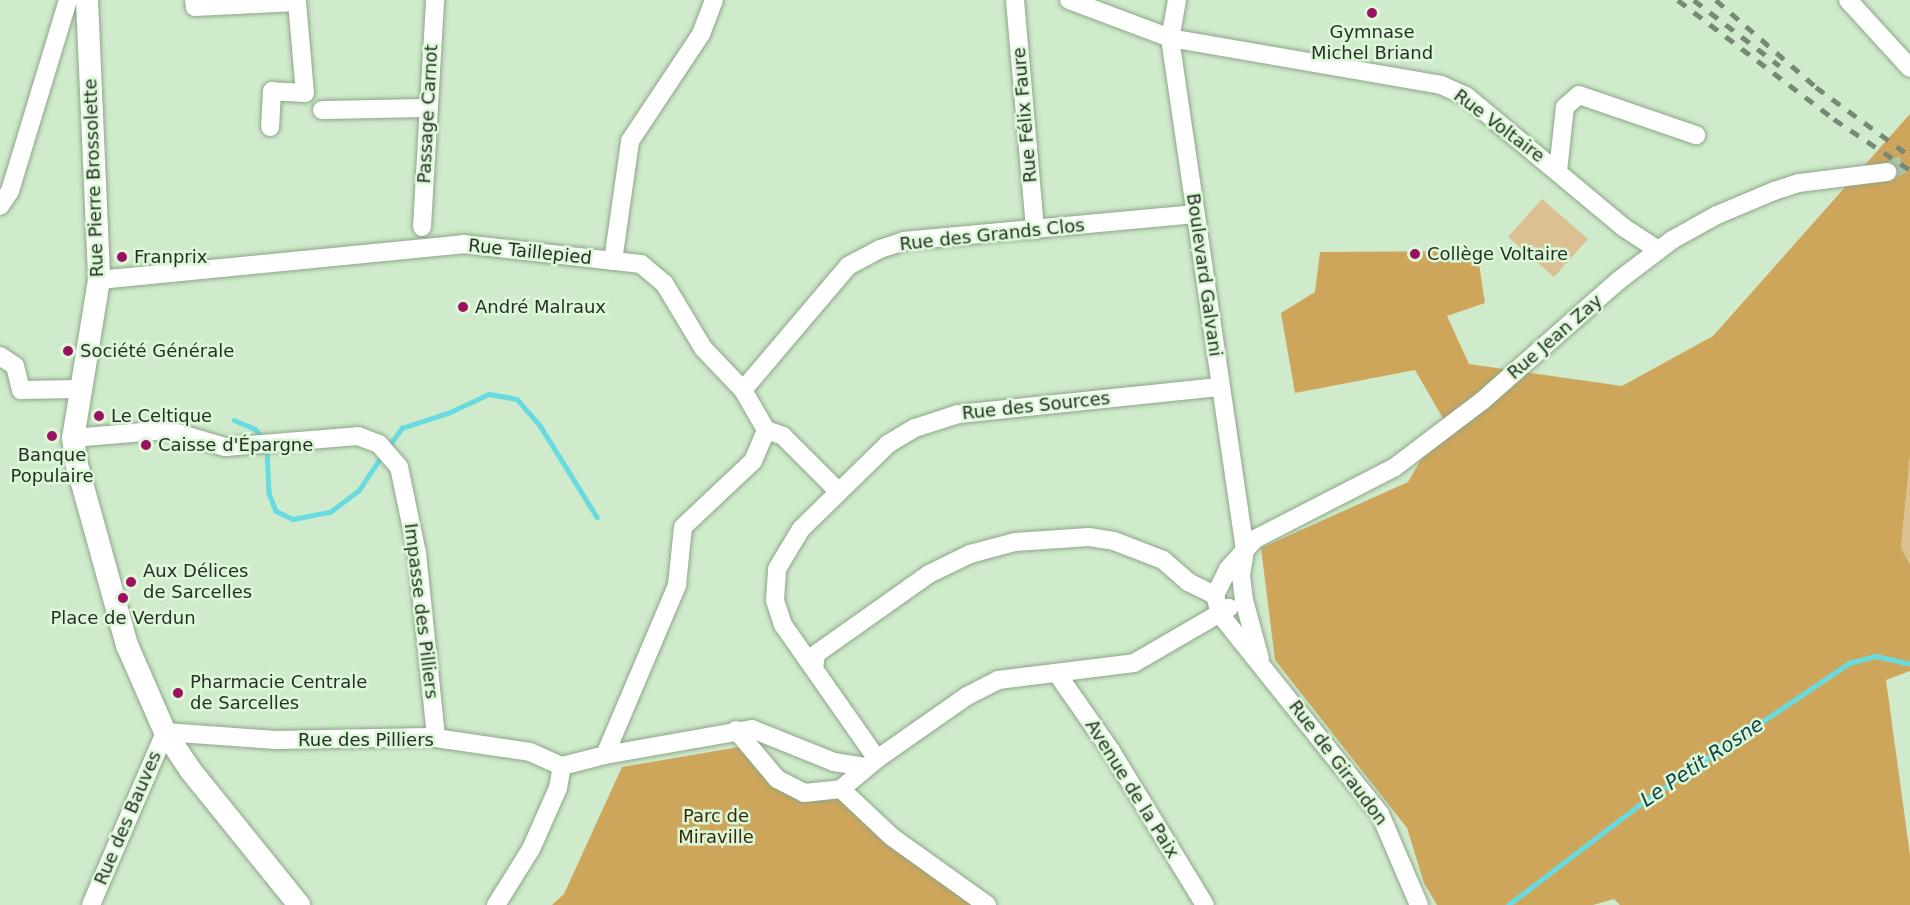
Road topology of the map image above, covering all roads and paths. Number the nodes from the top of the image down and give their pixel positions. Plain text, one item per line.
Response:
1 (194, 0) edge
2 (435, 0) edge
3 (714, 0) edge
4 (1015, 0) edge
5 (1069, 0) edge
6 (1177, 0) edge
7 (1848, 0) edge
8 (73, 1) edge
9 (1170, 38) junction
10 (1910, 68) edge
11 (428, 108) junction
12 (322, 110) dead end
13 (270, 126) dead end
14 (1696, 135) dead end
15 (1558, 171) junction
16 (1887, 172) tunnel mouth
17 (0, 206) edge
18 (1195, 214) junction
19 (422, 227) dead end
20 (1035, 230) junction
21 (1658, 250) junction
22 (613, 261) junction
23 (99, 280) junction
24 (0, 356) edge
25 (1220, 387) junction
26 (80, 389) junction
27 (743, 390) junction
28 (766, 429) junction
29 (73, 438) junction
30 (839, 492) junction
31 (1245, 550) junction
32 (1241, 576) junction
33 (1222, 578) junction
34 (1215, 595) junction
35 (1244, 600) junction
36 (1220, 614) junction
37 (1261, 661) junction
38 (814, 668) junction
39 (1058, 675) junction
40 (736, 730) junction
41 (165, 732) junction
42 (436, 738) junction
43 (605, 754) junction
44 (562, 766) junction
45 (860, 773) junction
46 (91, 905) edge
47 (299, 905) edge
48 (496, 905) edge
49 (987, 905) edge
50 (1205, 905) edge
51 (1419, 905) edge

1 - 13 street
2 - 11 street, Passage Carnot
3 - 22 street
4 - 20 street, Rue Félix Faure
5 - 9 street, Rue Voltaire
6 - 9 street, Boulevard Galvani
7 - 10 street
8 - 17 street
8 - 23 main road, Rue Pierre Brossolette
9 - 15 street, Rue Voltaire
9 - 18 street, Boulevard Galvani
11 - 12 street
11 - 19 street, Passage Carnot
14 - 15 street
15 - 21 street, Rue Voltaire
16 - 21 street, Rue Jean Zay
18 - 20 street, Rue des Grands Clos
18 - 25 street, Boulevard Galvani
20 - 27 street, Rue des Grands Clos
21 - 31 street, Rue Jean Zay
22 - 23 street, Rue Taillepied
22 - 27 street, Rue Taillepied
23 - 26 main road, Rue Pierre Brossolette
24 - 26 street
25 - 30 street, Rue des Sources
25 - 31 street, Boulevard Galvani
26 - 29 main road, Rue Pierre Brossolette
27 - 28 street, Rue Taillepied
28 - 30 street
28 - 43 street
29 - 41 main road, Rue Pierre Brossolette
29 - 42 street, Impasse des Pilliers
30 - 38 street, Rue des Sources
31 - 32 street, Rue de Giraudon
31 - 33 street, Rue Jean Zay
32 - 33 street
32 - 35 street, Rue de Giraudon
33 - 34 street, Rue Jean Zay
34 - 36 street
34 - 38 street
35 - 36 street
35 - 37 street, Rue de Giraudon
36 - 37 street, Rue de Giraudon
36 - 39 street
37 - 51 street, Rue de Giraudon
38 - 45 street, Rue des Sources
39 - 45 street
39 - 50 street, Avenue de la Paix
40 - 43 street
40 - 45 street
40 - 45 street
41 - 42 street, Rue des Pilliers
41 - 46 street, Rue des Bauves
41 - 47 main road, Rue Pierre Brossolette
42 - 44 street, Rue des Pilliers
43 - 44 street
44 - 48 street
45 - 49 street, Rue des Sources

